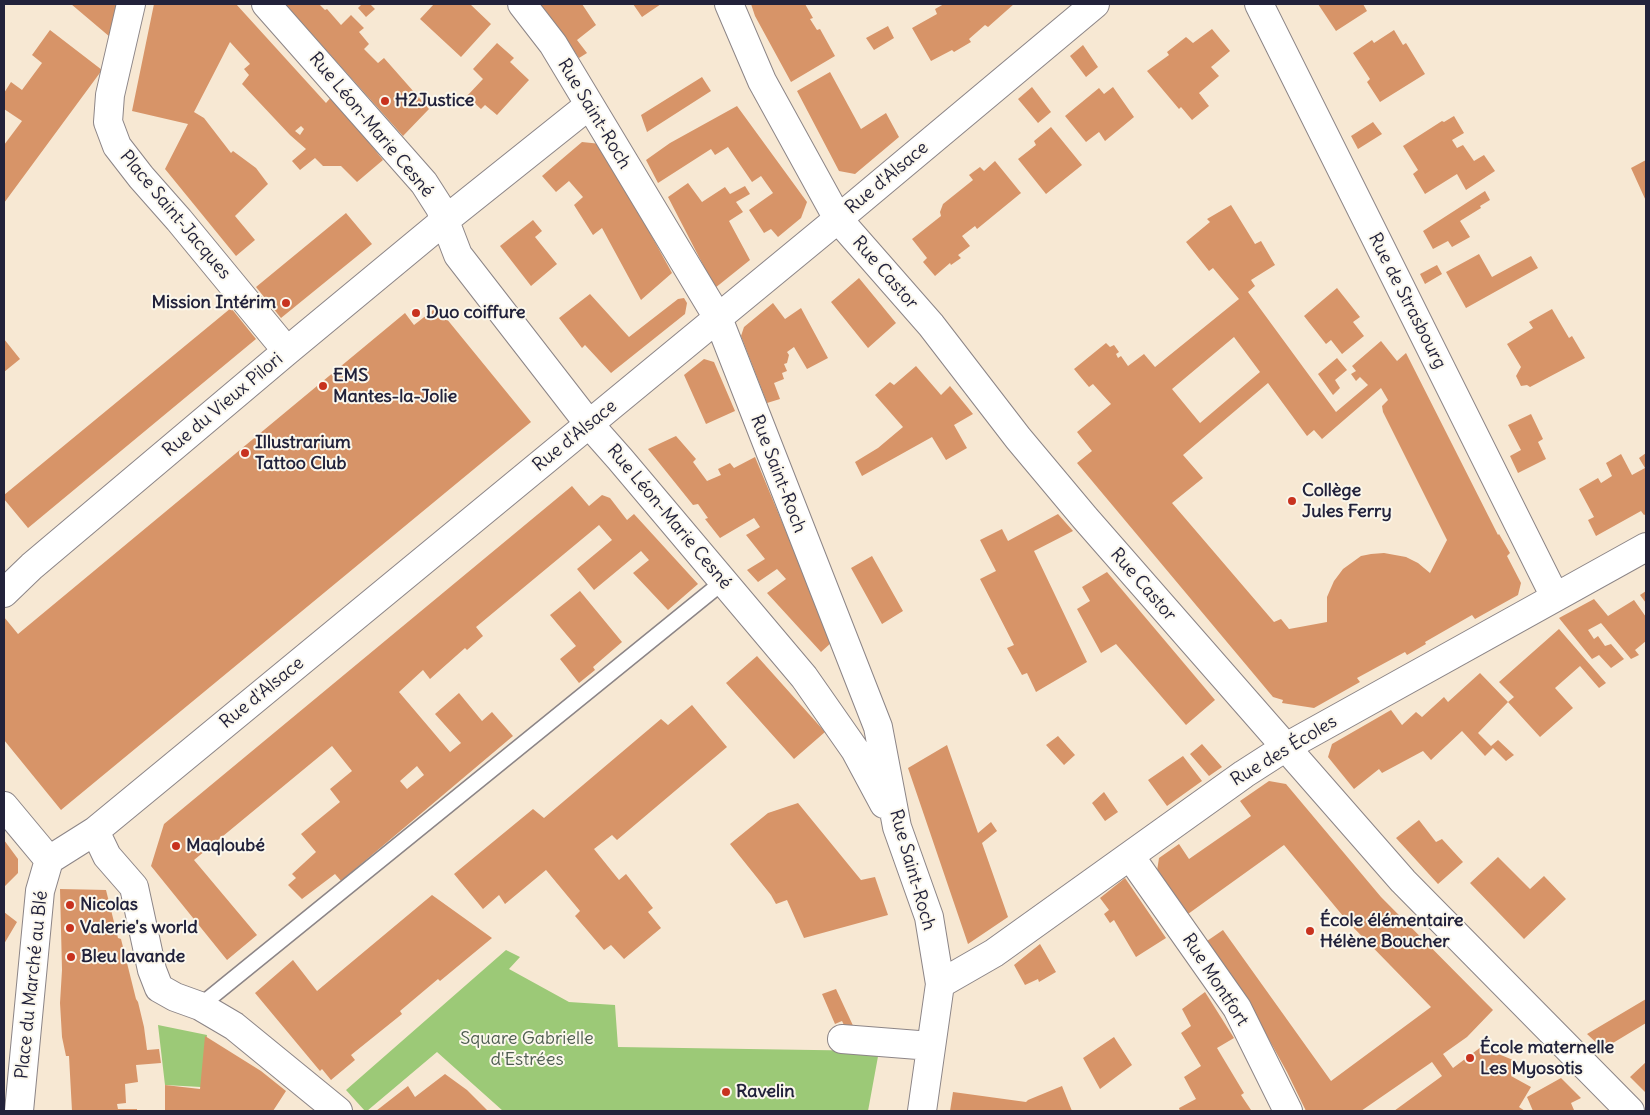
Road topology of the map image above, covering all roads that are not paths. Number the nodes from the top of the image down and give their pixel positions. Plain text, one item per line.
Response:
1 (131, 4) edge
2 (266, 4) edge
3 (522, 4) edge
4 (729, 4) edge
5 (1095, 4) edge
6 (1259, 4) edge
7 (588, 106) junction
8 (442, 214) junction
9 (838, 219) junction
10 (718, 318) junction
11 (287, 351) junction
12 (589, 424) junction
13 (1646, 547) edge
14 (724, 581) junction
15 (4, 593) edge
16 (1555, 597) junction
17 (1286, 747) junction
18 (4, 806) edge
19 (897, 827) junction
20 (95, 831) junction
21 (1130, 856) junction
22 (49, 860) junction
23 (940, 984) junction
24 (200, 1006) junction
25 (842, 1039) dead end
26 (931, 1046) junction
27 (19, 1111) edge
28 (338, 1111) edge
29 (922, 1111) edge
30 (1288, 1111) edge
31 (1630, 1111) edge

1 - 11 street, Place Saint-Jacques
2 - 8 street, Rue Léon-Marie Cesné
3 - 7 street, Rue Saint-Roch
4 - 9 street, Rue Castor
5 - 9 street, Rue d'Alsace
6 - 16 street, Rue de Strasbourg
7 - 8 street, Rue du Vieux Pilori
7 - 10 street, Rue Saint-Roch
8 - 11 street, Rue du Vieux Pilori
8 - 12 street, Rue Léon-Marie Cesné
9 - 10 street, Rue d'Alsace
9 - 17 street, Rue Castor
10 - 12 street, Rue d'Alsace
10 - 19 street, Rue Saint-Roch
11 - 15 street, Rue du Vieux Pilori
12 - 14 street, Rue Léon-Marie Cesné
12 - 20 street, Rue d'Alsace
13 - 16 street, Rue des Écoles
14 - 19 street, Rue Léon-Marie Cesné
14 - 24 lane
16 - 17 street, Rue des Écoles
17 - 21 street, Rue des Écoles
17 - 31 street, Rue Castor
18 - 22 street
19 - 23 street, Rue Saint-Roch
20 - 22 street, Rue d'Alsace
20 - 24 street
21 - 23 street, Rue des Écoles
21 - 30 street, Rue Montfort
22 - 27 street, Place du Marché au Blé
23 - 26 street, Rue Saint-Roch
24 - 28 street
25 - 26 street
26 - 29 street, Rue Saint-Roch

